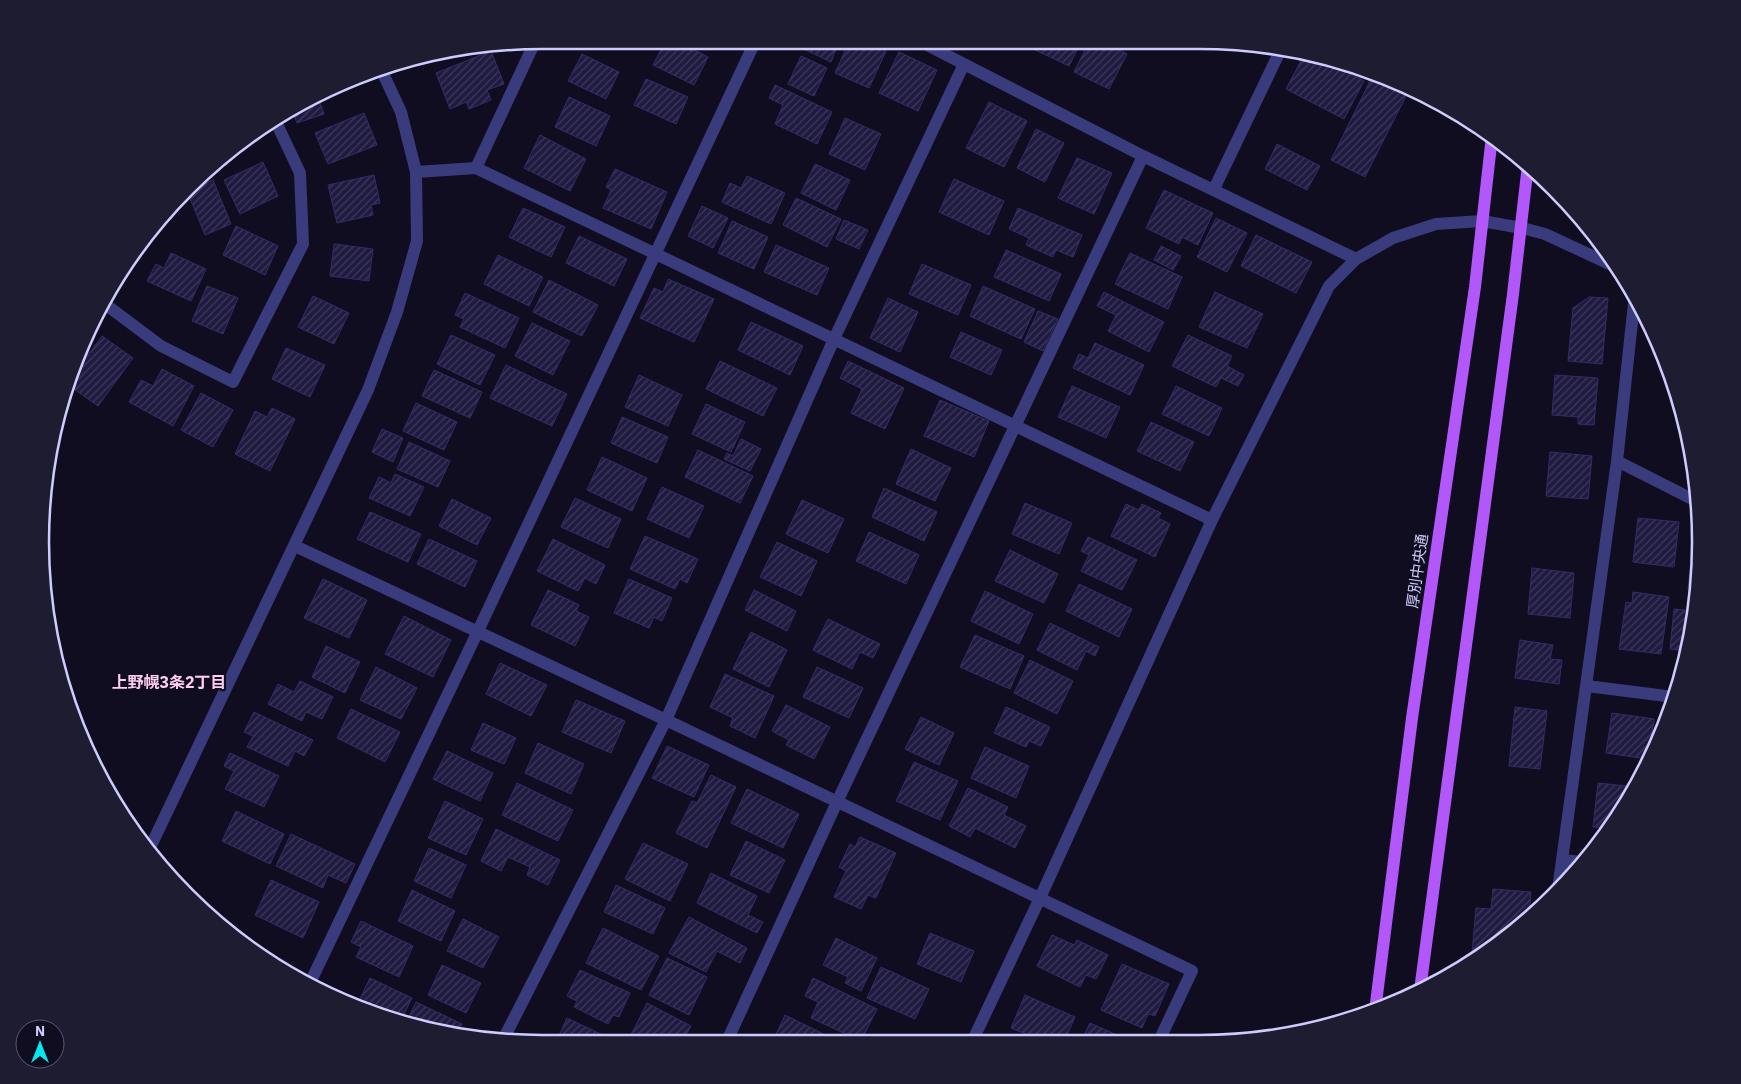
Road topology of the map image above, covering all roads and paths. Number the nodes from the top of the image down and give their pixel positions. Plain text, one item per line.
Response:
1 (532, 49) edge
2 (752, 49) edge
3 (935, 49) edge
4 (1278, 55) edge
5 (964, 64) junction
6 (384, 75) edge
7 (278, 126) edge
8 (1491, 145) edge
9 (1143, 156) junction
10 (476, 168) junction
11 (416, 172) junction
12 (1527, 174) edge
13 (1214, 189) junction
14 (1482, 221) junction
15 (1522, 228) junction
16 (655, 254) junction
17 (1356, 259) junction
18 (1604, 262) edge
19 (109, 307) edge
20 (1633, 309) edge
21 (834, 339) junction
22 (1015, 426) junction
23 (1617, 461) junction
24 (1690, 498) edge
25 (1212, 520) junction
26 (295, 546) junction
27 (478, 631) junction
28 (1587, 686) junction
29 (1667, 696) edge
30 (666, 720) junction
31 (837, 802) junction
32 (152, 843) edge
33 (1562, 860) junction
34 (1575, 861) edge
35 (1559, 879) edge
36 (1040, 898) junction
37 (312, 978) edge
38 (1421, 982) edge
39 (1376, 1002) edge
40 (506, 1034) edge
41 (730, 1035) edge
42 (975, 1035) edge
43 (1162, 1035) edge

1 - 10 street
2 - 16 street
3 - 5 street
4 - 13 street
5 - 9 street
5 - 21 street
6 - 11 street
7 - 19 street
8 - 14 main road, 厚別中央通
9 - 13 street
9 - 22 street
10 - 11 street
10 - 16 street
11 - 26 street
12 - 15 main road
13 - 17 street
14 - 15 street
14 - 17 street
14 - 39 main road, 厚別中央通
15 - 18 street
15 - 38 main road
16 - 21 street
16 - 27 street
17 - 25 street
20 - 23 street
21 - 22 street
21 - 30 street
22 - 25 street
22 - 31 street
23 - 24 street
23 - 28 street
25 - 36 street
26 - 27 street
26 - 32 street
27 - 30 street
27 - 37 street
28 - 29 street
28 - 33 street
30 - 31 street
30 - 40 street
31 - 36 street
31 - 41 street
33 - 34 street
33 - 35 street
36 - 42 street
36 - 43 street

